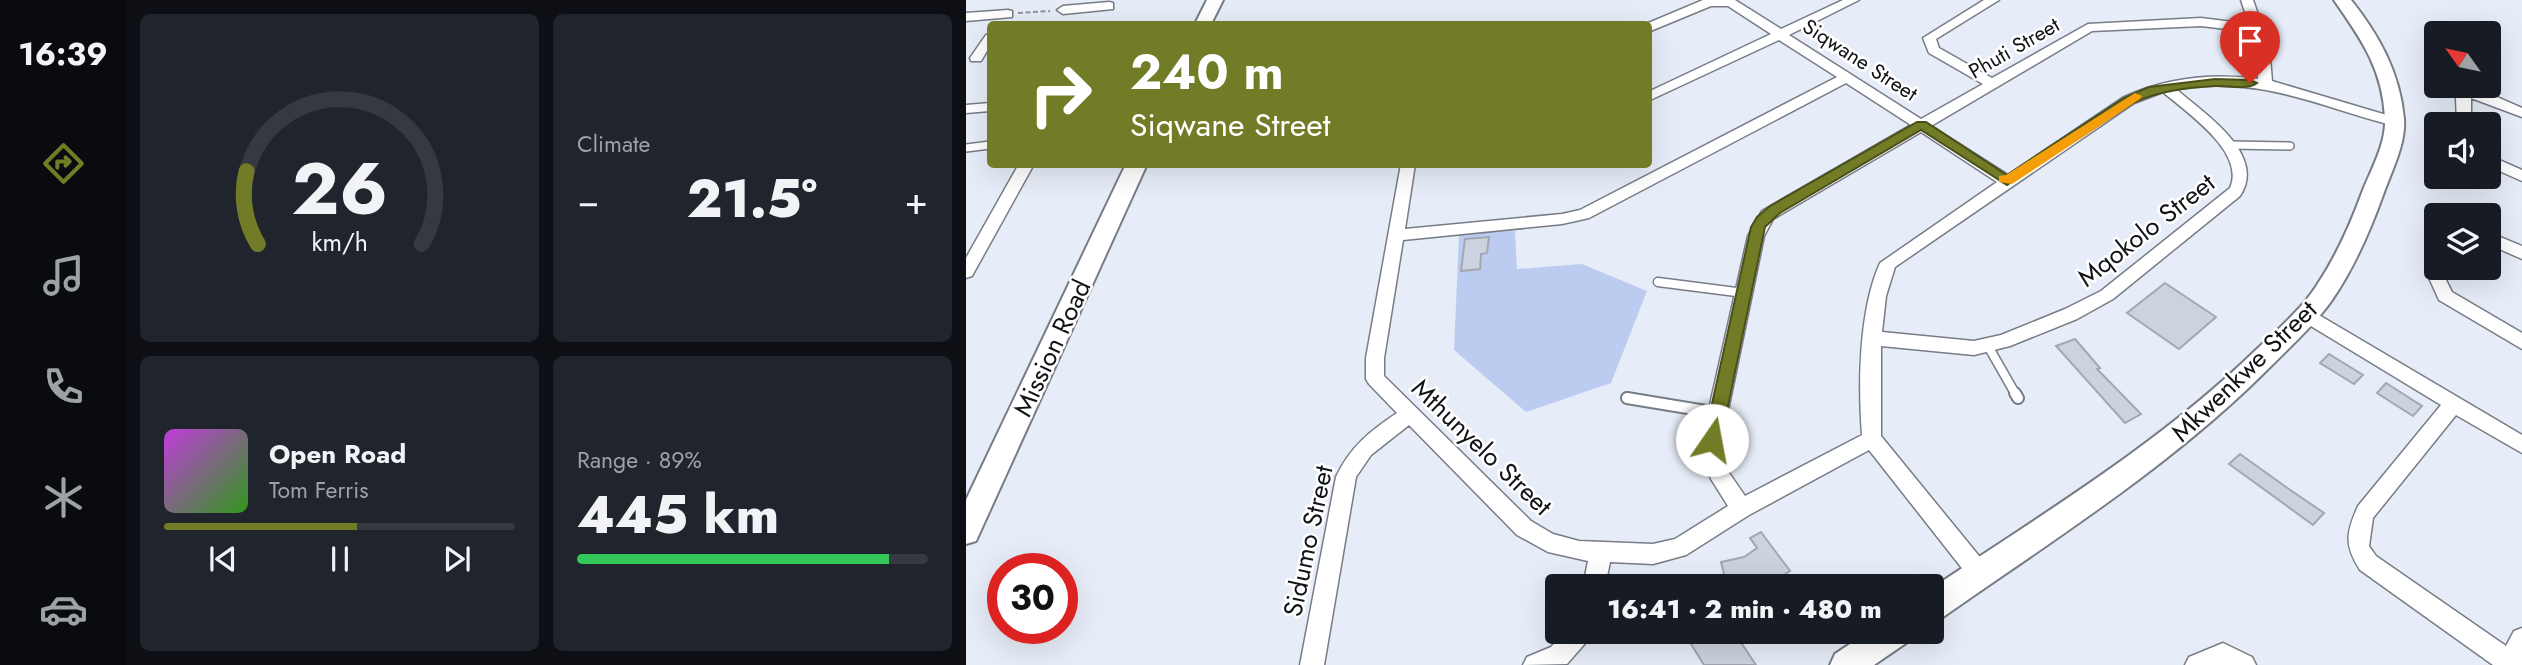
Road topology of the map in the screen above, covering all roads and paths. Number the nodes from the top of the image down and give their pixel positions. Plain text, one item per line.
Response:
1 (1018, 0) edge
2 (1215, 0) edge
3 (1853, 0) edge
4 (2247, 0) edge
5 (2342, 0) edge
6 (1724, 1) edge
7 (1988, 1) edge
8 (1111, 3) edge
9 (1063, 10) joint
10 (966, 17) edge
11 (1004, 19) edge
12 (1100, 21) edge
13 (1204, 21) edge
14 (1652, 26) edge
15 (2259, 29) junction
16 (1781, 35) junction
17 (987, 41) edge
18 (971, 59) edge
19 (1847, 77) junction
20 (1991, 83) junction
21 (2265, 84) junction
22 (2166, 87) junction
23 (1652, 95) edge
24 (2488, 98) edge
25 (987, 107) edge
26 (966, 109) edge
27 (2522, 113) edge
28 (2395, 122) junction
29 (1922, 125) junction
30 (987, 145) edge
31 (2230, 145) junction
32 (2290, 146) dead end
33 (966, 148) edge
34 (2501, 166) edge
35 (1025, 168) edge
36 (1135, 168) edge
37 (1407, 168) edge
38 (2522, 176) edge
39 (2007, 181) junction
40 (1396, 235) junction
41 (2501, 243) edge
42 (2522, 253) edge
43 (966, 272) edge
44 (2438, 280) edge
45 (1658, 282) dead end
46 (1744, 293) junction
47 (2307, 315) junction
48 (1875, 338) junction
49 (2522, 342) edge
50 (1988, 346) junction
51 (1627, 398) dead end
52 (2018, 398) dead end
53 (2454, 403) junction
54 (1718, 413) junction
55 (1410, 414) junction
56 (1872, 439) junction
57 (2522, 445) edge
58 (1742, 509) junction
59 (966, 531) edge
60 (1601, 552) junction
61 (1596, 574) edge
62 (1980, 574) junction
63 (1944, 598) edge
64 (2522, 639) edge
65 (1570, 644) edge
66 (1877, 644) edge
67 (2512, 664) edge
68 (1312, 665) edge
69 (1535, 665) edge
70 (1846, 665) edge
71 (2197, 665) edge
72 (2244, 665) edge

1 - 11 street
2 - 13 street
3 - 16 street
4 - 15 street
5 - 28 street, Mkwenkwe Street
6 - 14 street
6 - 16 street, Siqwane Street
7 - 20 street
8 - 9 street
8 - 12 street
9 - 11 path
10 - 11 street
15 - 20 street, Phuti Street
15 - 21 street
16 - 19 street, Siqwane Street
16 - 23 street
17 - 18 street
19 - 29 street, Siqwane Street
19 - 40 street
20 - 29 street, Phuti Street
21 - 22 street
21 - 28 street
22 - 31 street, Mqokolo Street
22 - 39 street
24 - 27 street
25 - 26 street
28 - 47 street, Mkwenkwe Street
29 - 39 street, Siqwane Street
29 - 46 street, Phuti Street
30 - 33 lane
31 - 32 lane
31 - 50 street, Mqokolo Street
34 - 38 street
35 - 43 street
36 - 59 street, Mission Road
37 - 40 street, Mthunyelo Street
39 - 48 street
40 - 55 street, Mthunyelo Street
41 - 42 street
44 - 49 street
45 - 46 lane
46 - 54 street, Phuti Street
47 - 53 street
47 - 62 street, Mkwenkwe Street
48 - 50 street, Mqokolo Street
48 - 56 street
50 - 52 lane
51 - 54 lane
53 - 57 street
53 - 67 street
54 - 58 street, Phuti Street
55 - 60 street, Mthunyelo Street
55 - 68 street, Sidumo Street
56 - 58 street, Mthunyelo Street
56 - 62 street
58 - 60 street, Mthunyelo Street
60 - 61 street
62 - 63 street, Mkwenkwe Street
64 - 67 street
65 - 69 street
66 - 70 street
71 - 72 street

